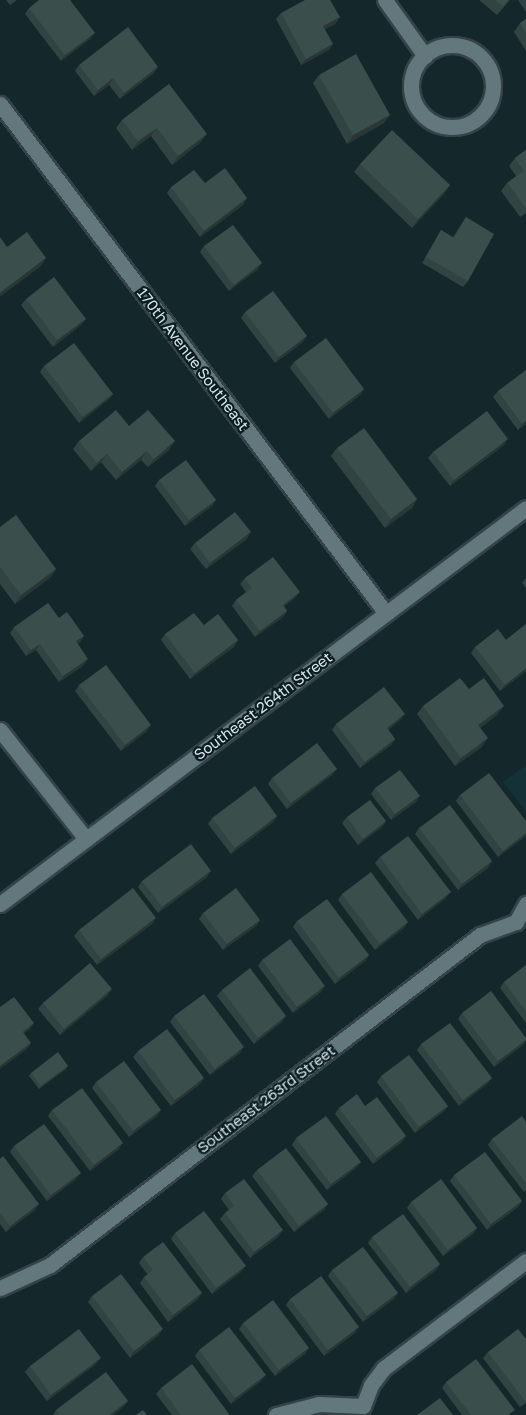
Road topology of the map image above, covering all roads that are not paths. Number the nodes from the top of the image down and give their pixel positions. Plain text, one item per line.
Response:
1 (385, 0) edge
2 (425, 56) junction
3 (0, 104) edge
4 (526, 508) edge
5 (386, 613) junction
6 (0, 730) edge
7 (86, 839) junction
8 (0, 903) edge
9 (526, 904) edge
10 (521, 923) edge
11 (526, 1261) edge
12 (0, 1288) edge
13 (363, 1410) edge
14 (276, 1415) edge

1 - 2 street
2 - 2 street
3 - 5 street, 170th Avenue Southeast
4 - 5 street, Southeast 264th Street
5 - 7 street, Southeast 264th Street
6 - 7 street
7 - 8 street, Southeast 264th Street
9 - 10 street, Southeast 263rd Street
10 - 12 street, Southeast 263rd Street
11 - 13 street
13 - 14 street

